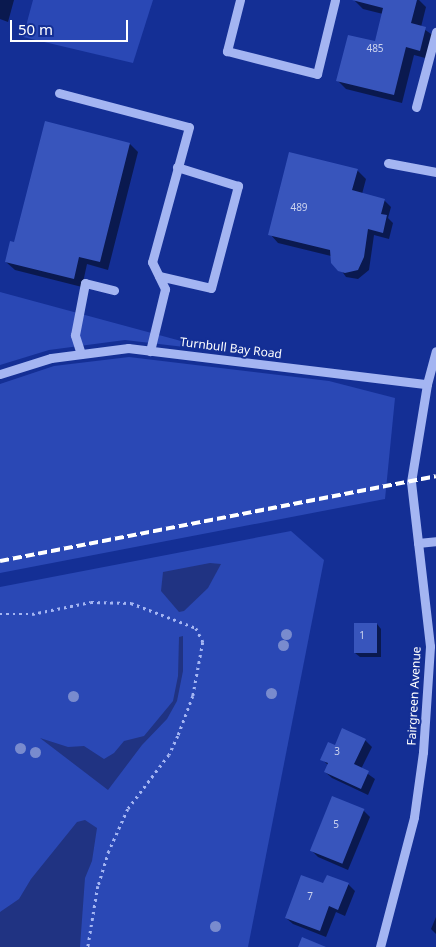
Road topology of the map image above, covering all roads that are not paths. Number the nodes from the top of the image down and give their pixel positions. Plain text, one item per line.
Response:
1 (240, 0) edge
2 (335, 0) edge
3 (436, 32) edge
4 (59, 93) dead end
5 (416, 107) dead end
6 (388, 163) dead end
7 (177, 167) junction
8 (436, 172) edge
9 (159, 276) junction
10 (114, 290) dead end
11 (150, 351) junction
12 (436, 351) edge
13 (81, 354) junction
14 (0, 374) edge
15 (427, 384) junction
16 (436, 541) edge
17 (418, 543) junction
18 (432, 682) edge
19 (380, 947) edge

1 - 2 street
3 - 5 street
4 - 7 street
6 - 8 street
7 - 9 street
7 - 9 street
9 - 11 street
10 - 13 street
11 - 13 street, Turnbull Bay Road
11 - 15 street, Turnbull Bay Road
12 - 15 street
13 - 14 street, Turnbull Bay Road
15 - 17 street, Fairgreen Avenue
16 - 17 street
17 - 18 street, Fairgreen Avenue
18 - 19 street, Fairgreen Avenue

